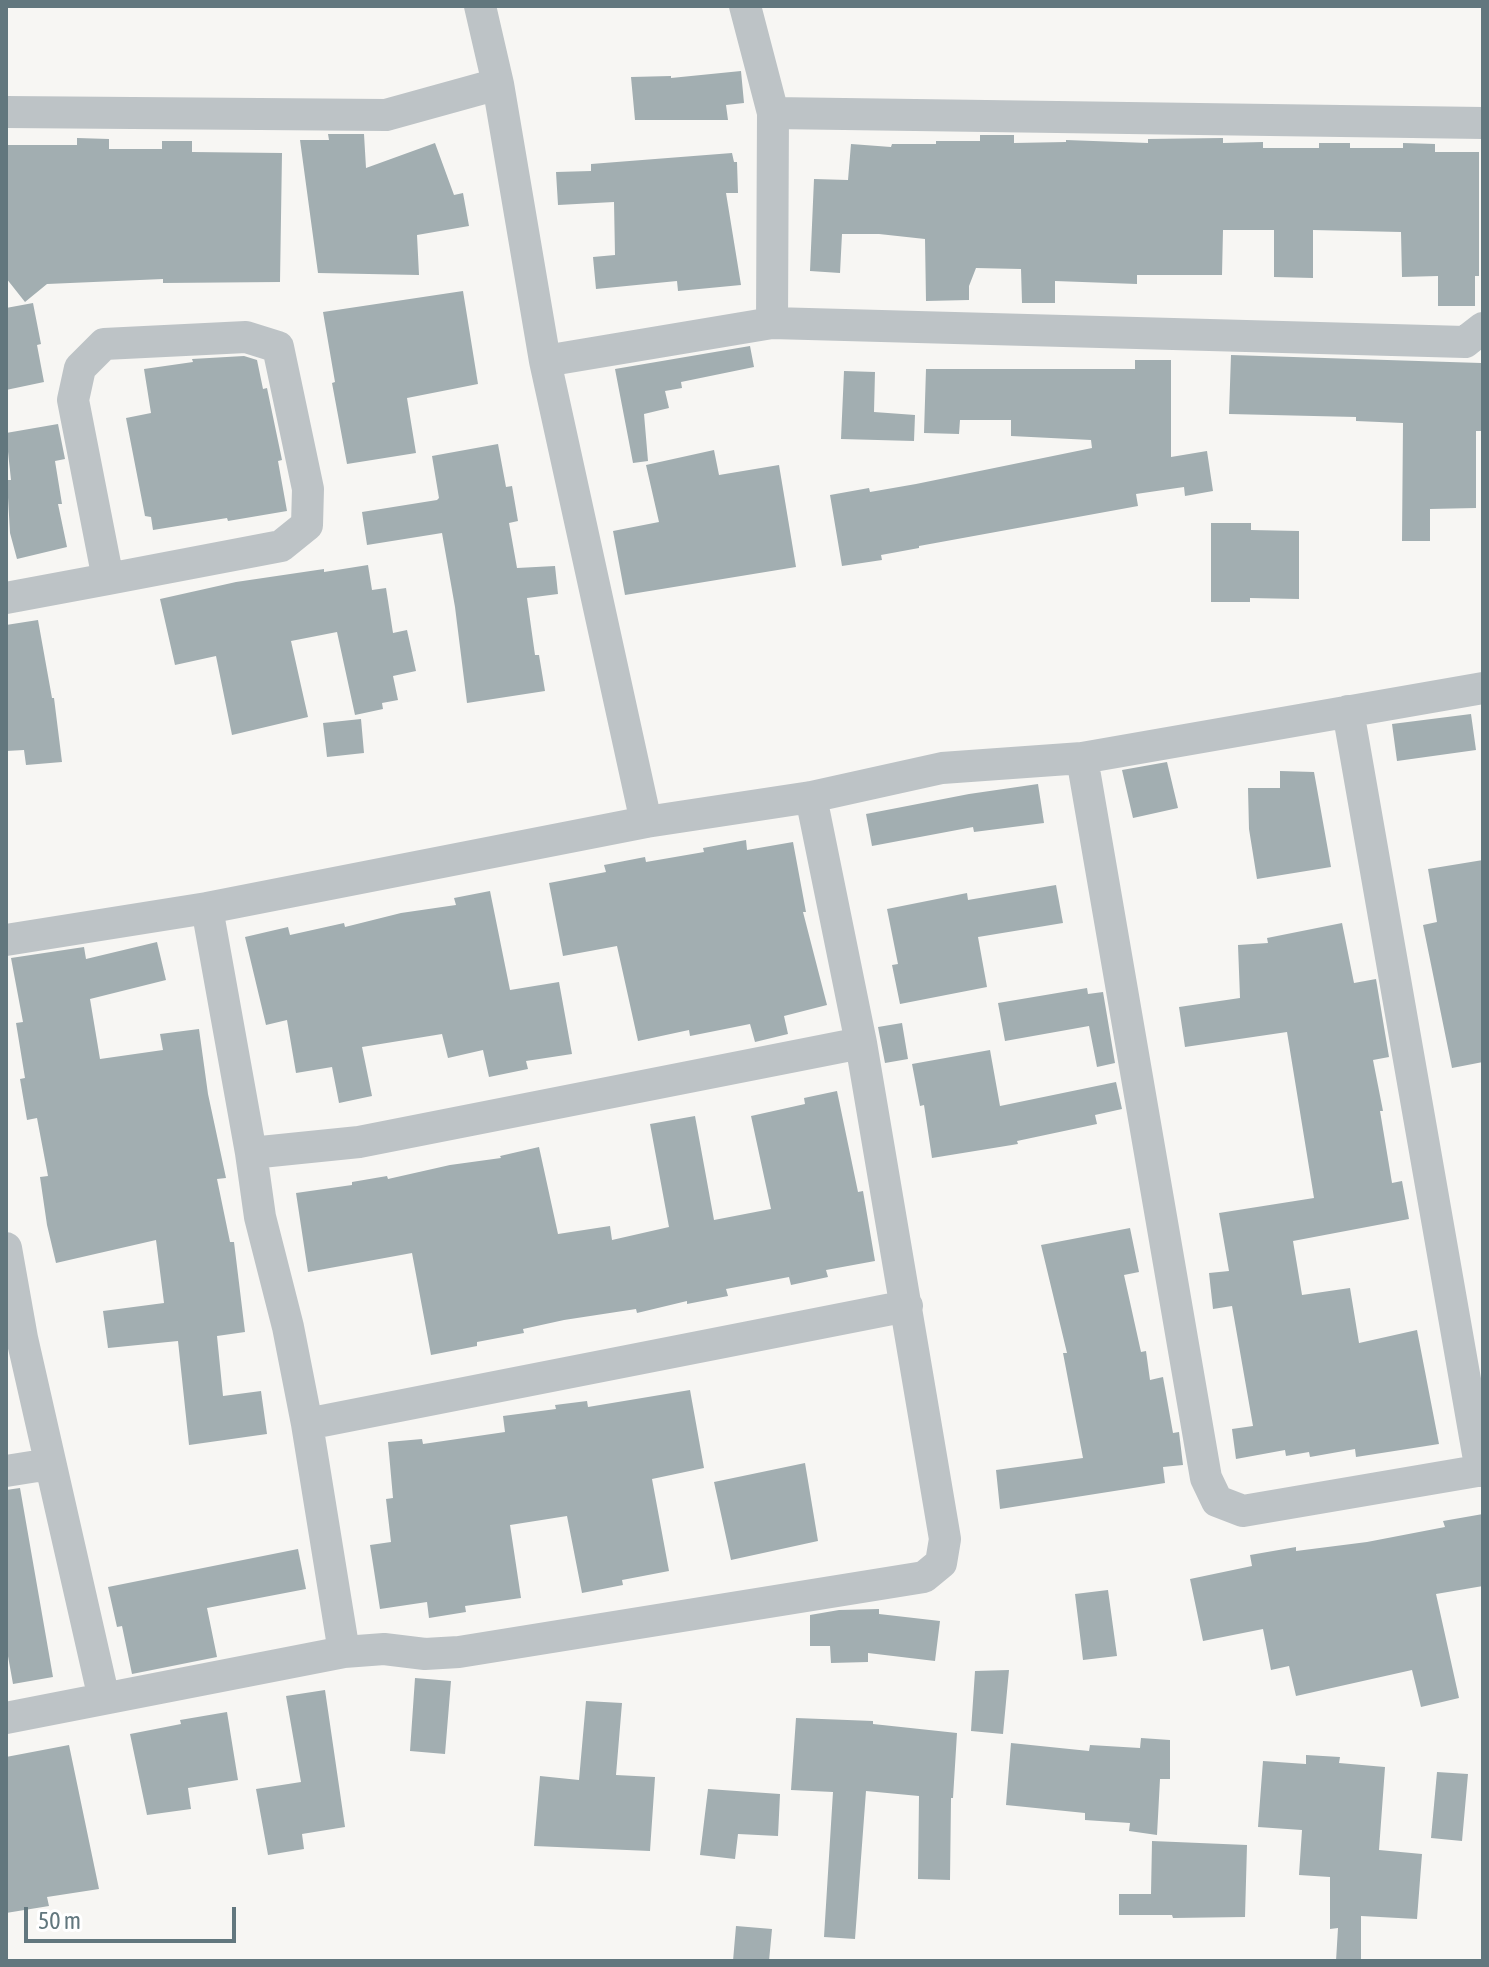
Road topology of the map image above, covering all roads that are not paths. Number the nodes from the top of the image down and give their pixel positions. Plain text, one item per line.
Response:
1 (480, 6) edge
2 (745, 6) edge
3 (498, 84) junction
4 (6, 112) edge
5 (773, 113) junction
6 (1483, 123) edge
7 (772, 323) junction
8 (1483, 328) edge
9 (545, 361) junction
10 (108, 579) junction
11 (6, 598) edge
12 (1483, 688) edge
13 (1348, 711) junction
14 (1082, 758) junction
15 (811, 797) junction
16 (646, 822) junction
17 (207, 908) junction
18 (6, 940) edge
19 (861, 1043) junction
20 (251, 1153) junction
21 (6, 1248) edge
22 (907, 1306) junction
23 (307, 1424) junction
24 (50, 1464) junction
25 (6, 1471) edge
26 (1482, 1471) edge
27 (344, 1652) junction
28 (104, 1699) junction
29 (6, 1718) edge

1 - 3 street
2 - 5 street
3 - 4 street
3 - 9 street
5 - 6 street
5 - 7 street
7 - 8 street
7 - 9 street
9 - 16 street
10 - 10 street
10 - 11 street
12 - 13 street
13 - 14 street
13 - 26 street
14 - 15 street
14 - 26 street
15 - 16 street
15 - 19 street
16 - 17 street
17 - 18 street
17 - 20 street
19 - 20 street
19 - 22 street
20 - 23 street
21 - 24 street
22 - 23 street
22 - 27 street
23 - 27 street
24 - 25 street
24 - 28 street
27 - 28 street
28 - 29 street

